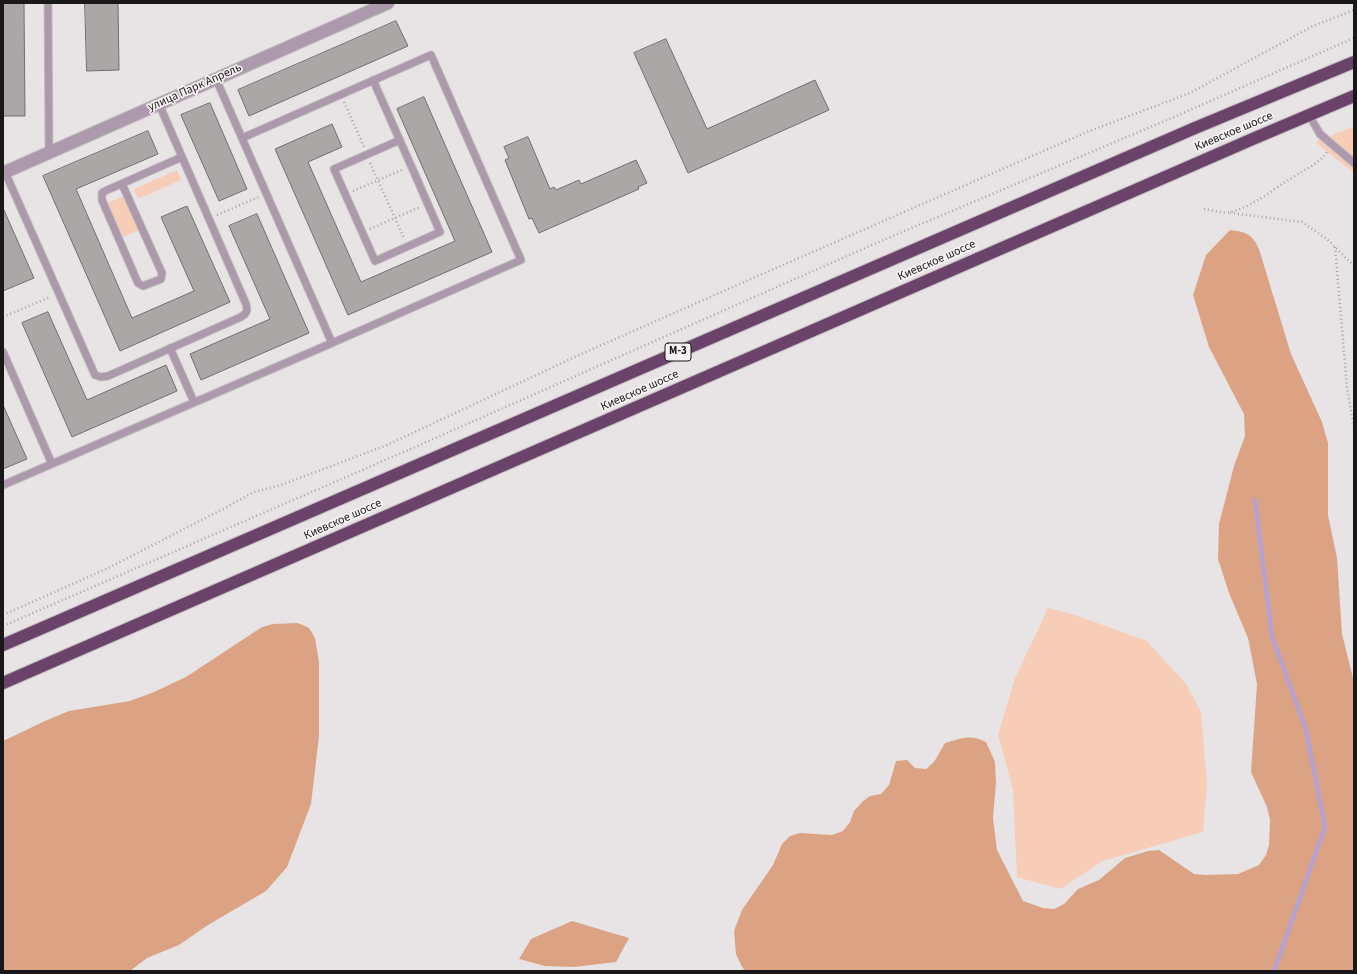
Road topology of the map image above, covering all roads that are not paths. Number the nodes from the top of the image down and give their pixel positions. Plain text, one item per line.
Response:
1 (48, 3) edge
2 (388, 3) edge
3 (1354, 62) edge
4 (216, 79) junction
5 (373, 80) junction
6 (1354, 96) edge
7 (159, 104) junction
8 (1309, 115) junction
9 (242, 138) junction
10 (400, 140) junction
11 (49, 153) junction
12 (182, 158) junction
13 (1354, 163) edge
14 (4, 172) edge
15 (122, 184) junction
16 (332, 343) junction
17 (170, 348) junction
18 (3, 352) edge
19 (194, 402) junction
20 (52, 464) junction
21 (3, 485) edge
22 (3, 645) edge
23 (3, 683) edge

1 - 11 lane
2 - 4 street, улица Парк Апрель
3 - 22 highway, Киевское шоссе / М-3
4 - 7 street, улица Парк Апрель
4 - 9 lane
5 - 9 lane
5 - 10 lane
5 - 16 lane
6 - 8 highway, Киевское шоссе
7 - 11 street, улица Парк Апрель
7 - 12 lane
8 - 13 lane
8 - 23 highway, Киевское шоссе
9 - 16 lane
10 - 10 lane
11 - 14 street, улица Парк Апрель
12 - 15 lane
12 - 17 lane
14 - 17 lane
15 - 15 lane
16 - 19 lane
17 - 19 lane
18 - 20 lane
19 - 20 lane
20 - 21 lane

